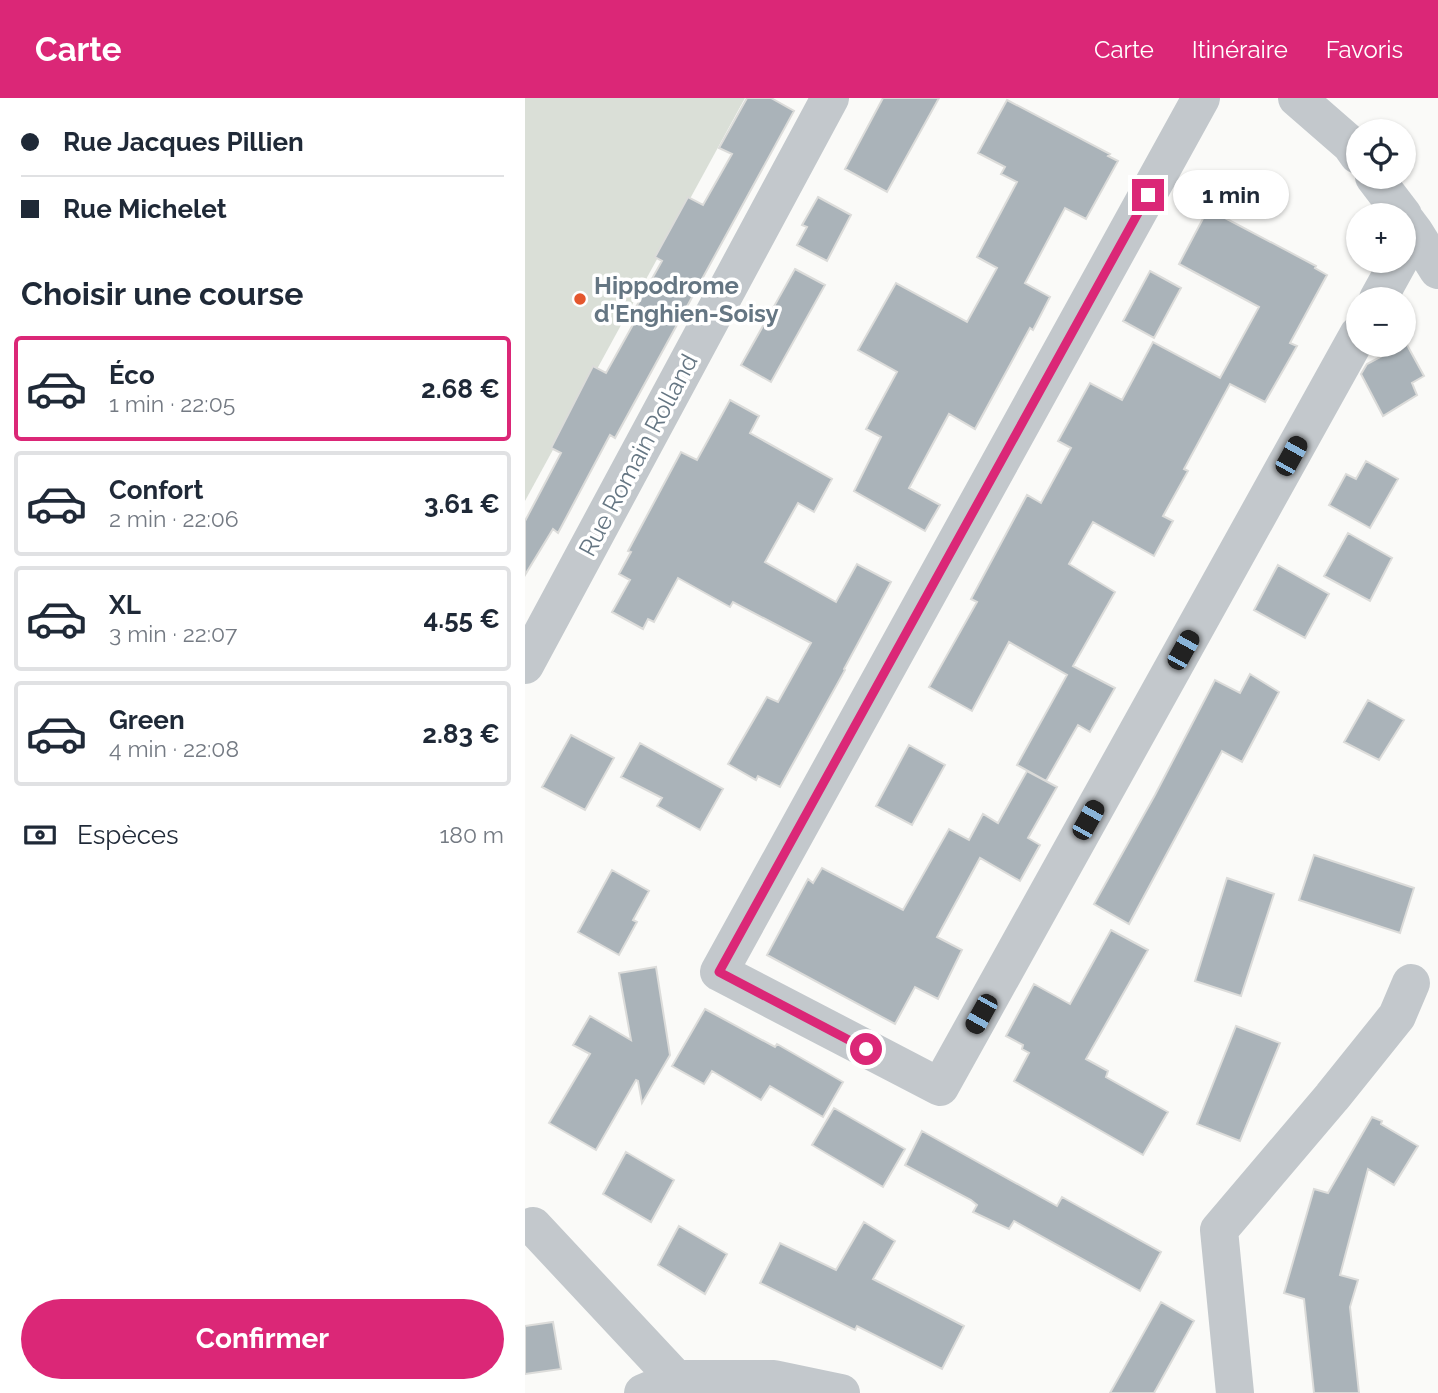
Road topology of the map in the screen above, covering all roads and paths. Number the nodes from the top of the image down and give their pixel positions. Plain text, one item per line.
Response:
1 (830, 98) edge
2 (1201, 98) edge
3 (1297, 98) edge
4 (1346, 141) edge
5 (1416, 247) edge
6 (1438, 270) edge
7 (1346, 357) edge
8 (525, 665) edge
9 (1411, 983) dead end
10 (533, 1226) dead end
11 (659, 1386) edge
12 (841, 1393) edge
13 (1235, 1393) edge

1 - 8 street, Rue Romain Rolland
2 - 7 street
3 - 4 street
5 - 6 street
9 - 13 street
10 - 11 street
11 - 12 street

